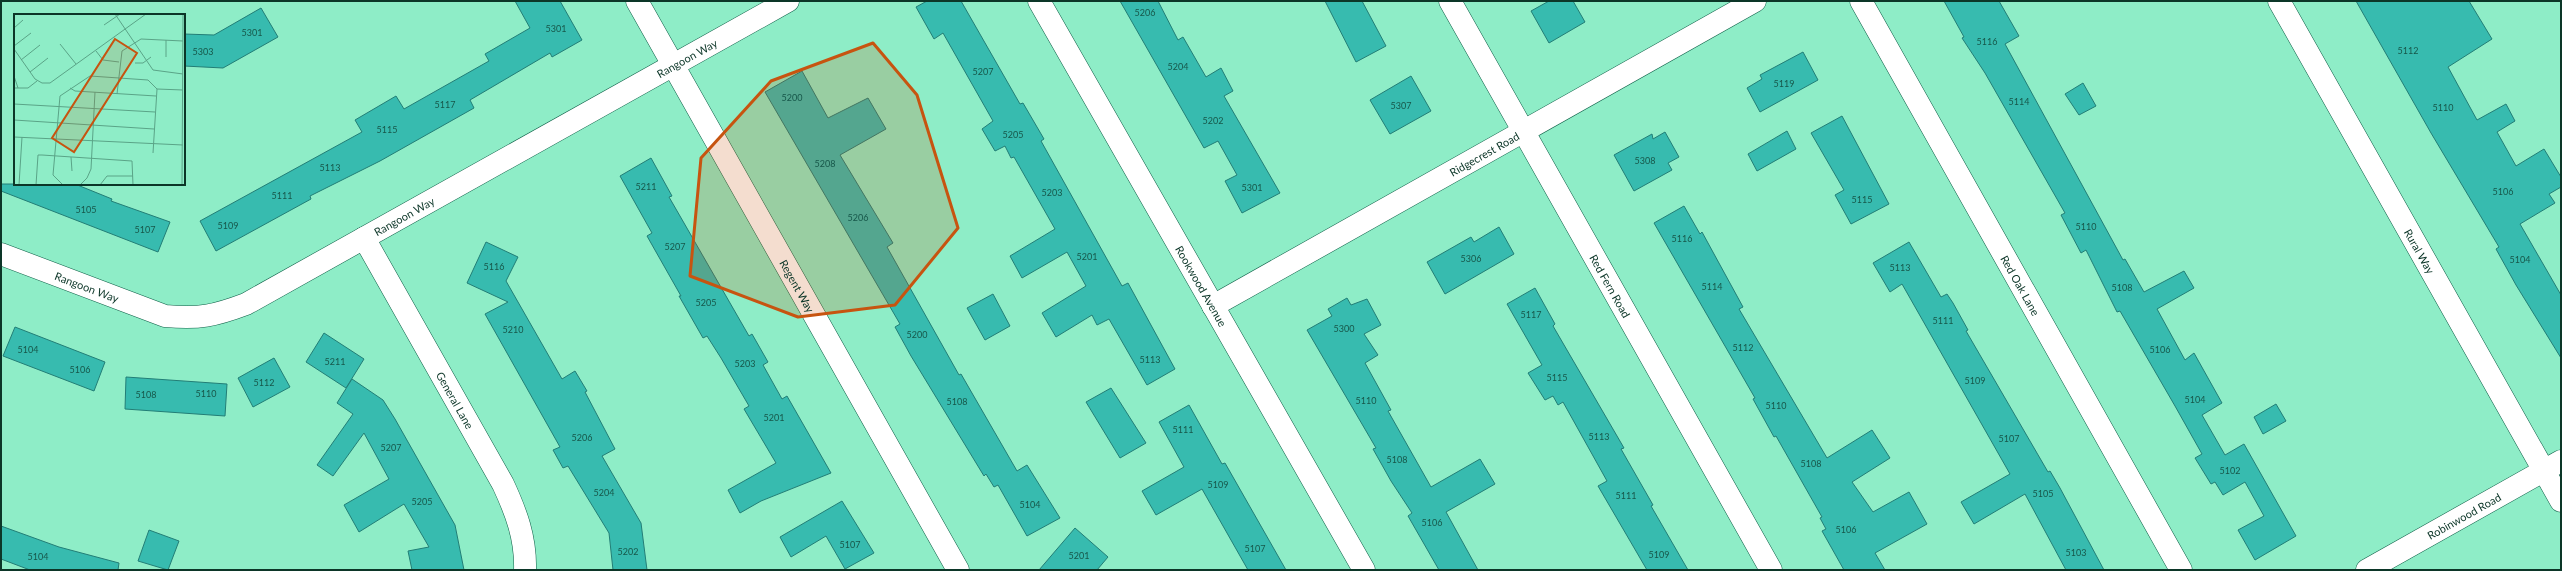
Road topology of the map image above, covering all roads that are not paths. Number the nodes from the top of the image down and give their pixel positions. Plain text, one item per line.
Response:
1 (637, 1) edge
2 (788, 1) edge
3 (1039, 1) edge
4 (1450, 1) edge
5 (1755, 1) edge
6 (1861, 1) edge
7 (2279, 1) edge
8 (672, 67) junction
9 (1524, 130) junction
10 (364, 238) junction
11 (1, 254) edge
12 (1213, 306) junction
13 (2552, 466) edge
14 (2561, 501) edge
15 (525, 570) edge
16 (958, 570) edge
17 (1364, 570) edge
18 (1772, 570) edge
19 (2181, 570) edge
20 (2367, 570) edge

1 - 8 street, Regent Way
2 - 8 street, Rangoon Way
3 - 12 street, Rookwood Avenue
4 - 9 street, Red Fern Road
5 - 9 street, Ridgecrest Road
6 - 19 street, Red Oak Lane
7 - 13 street, Rural Way
8 - 10 street, Rangoon Way
8 - 16 street, Regent Way
9 - 12 street, Ridgecrest Road
9 - 18 street, Red Fern Road
10 - 11 street, Rangoon Way
10 - 15 street, General Lane
12 - 17 street, Rookwood Avenue
13 - 14 street, Rural Way
13 - 20 street, Robinwood Road

